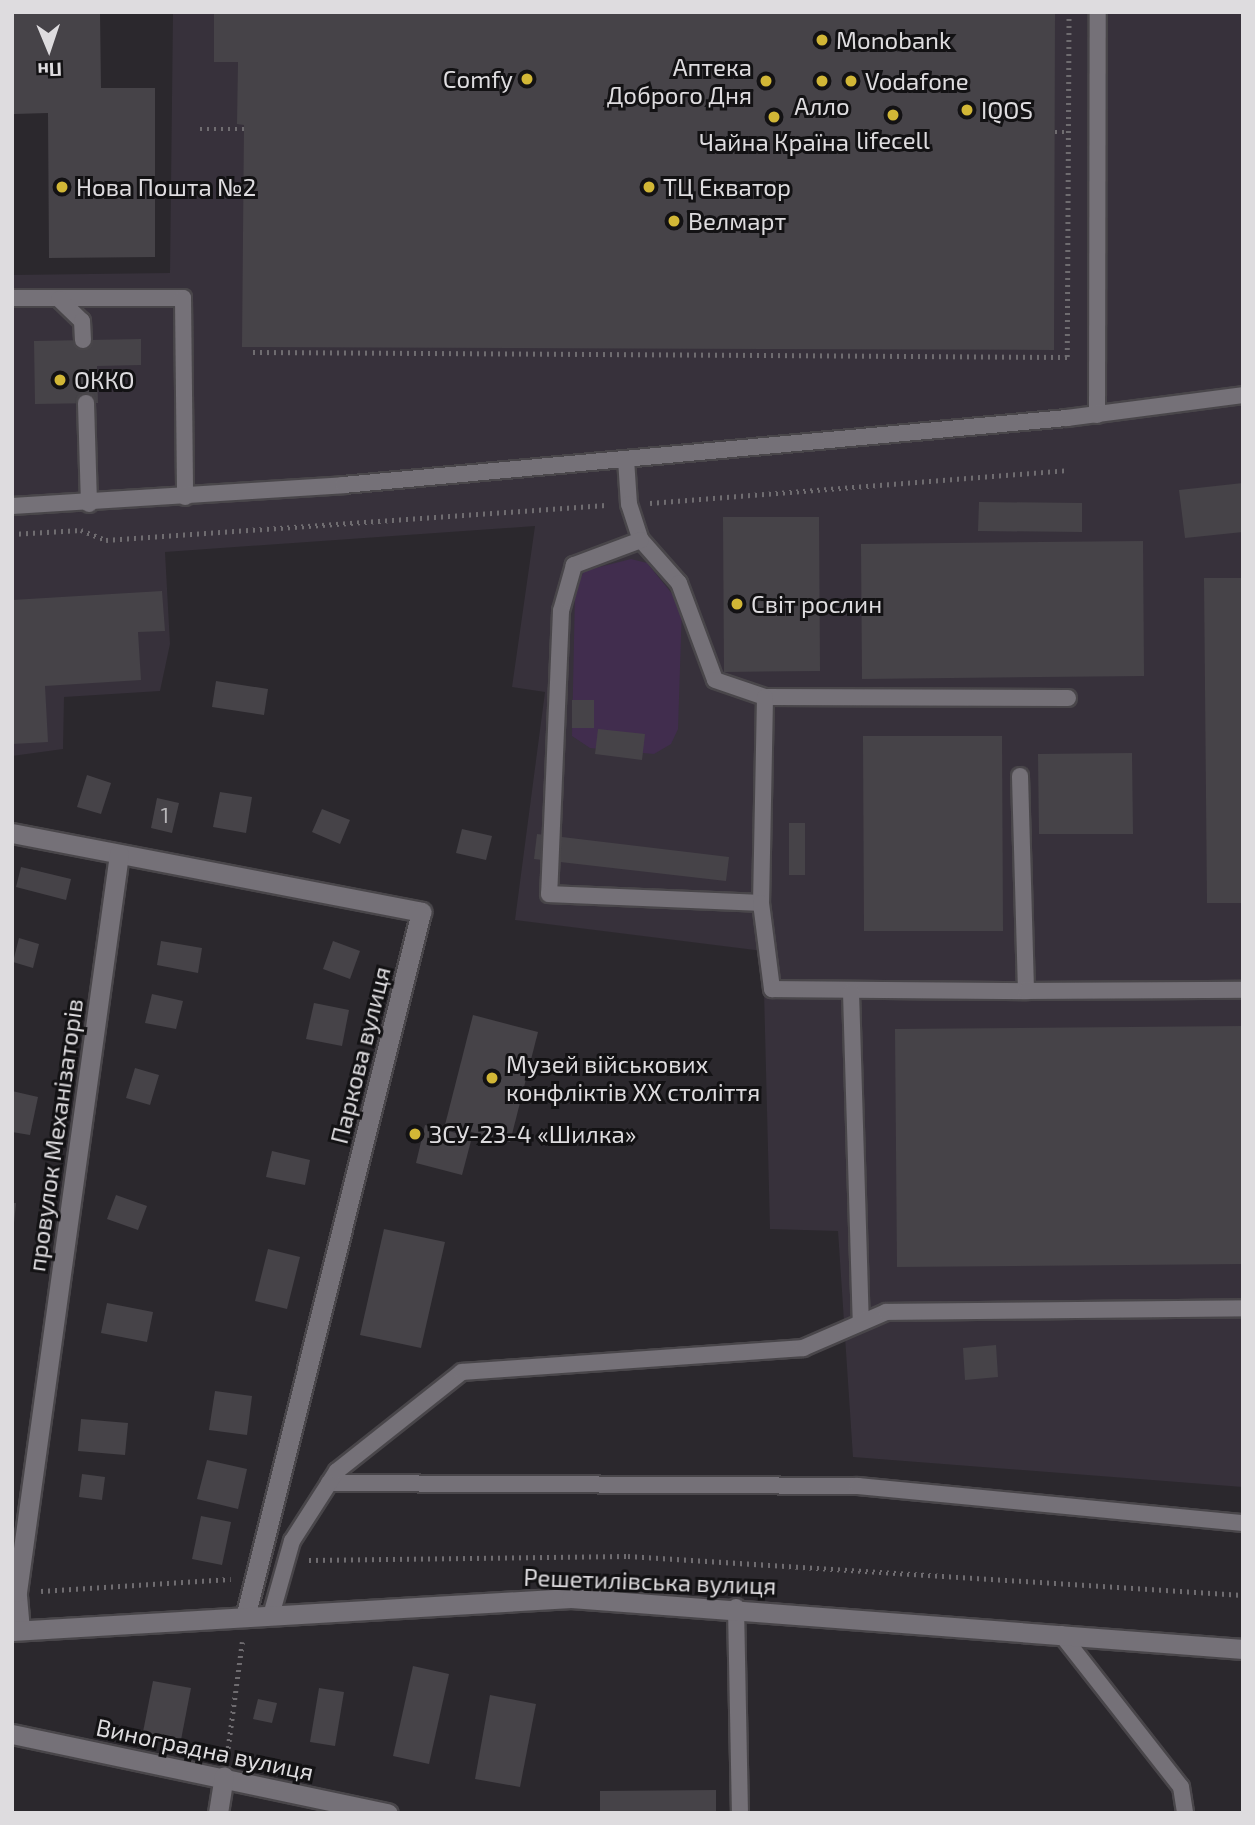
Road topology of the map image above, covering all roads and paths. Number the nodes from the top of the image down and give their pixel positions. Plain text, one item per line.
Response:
1 (1069, 12) edge
2 (1098, 12) edge
3 (200, 129) dead end
4 (244, 129) dead end
5 (1055, 132) dead end
6 (1068, 132) junction
7 (12, 298) edge
8 (59, 299) junction
9 (83, 340) dead end
10 (253, 352) dead end
11 (1243, 396) edge
12 (86, 403) dead end
13 (1097, 415) junction
14 (626, 459) junction
15 (1068, 470) dead end
16 (185, 498) junction
17 (89, 504) junction
18 (629, 504) junction
19 (12, 506) edge
20 (12, 534) edge
21 (641, 540) junction
22 (765, 696) junction
23 (1068, 698) dead end
24 (1020, 776) dead end
25 (12, 833) edge
26 (119, 854) junction
27 (761, 903) junction
28 (1243, 990) edge
29 (1026, 991) junction
30 (851, 992) junction
31 (1243, 1308) edge
32 (861, 1322) junction
33 (329, 1483) junction
34 (1243, 1523) edge
35 (287, 1560) junction
36 (253, 1578) junction
37 (17, 1592) junction
38 (1243, 1595) edge
39 (737, 1606) junction
40 (272, 1612) junction
41 (246, 1614) junction
42 (16, 1630) edge
43 (1061, 1634) junction
44 (1243, 1649) edge
45 (12, 1734) edge
46 (224, 1776) junction
47 (218, 1813) edge
48 (388, 1813) edge
49 (740, 1813) edge
50 (1185, 1813) edge

1 - 6 path
2 - 13 lane
3 - 4 path
5 - 6 path
6 - 10 path
7 - 8 lane
8 - 9 lane
8 - 16 lane
11 - 13 lane
12 - 17 lane
13 - 14 lane
14 - 16 lane
14 - 18 lane
15 - 18 path
16 - 17 lane
17 - 19 lane
18 - 20 path
18 - 21 lane
21 - 22 lane
21 - 27 lane
22 - 23 lane
22 - 27 lane
24 - 29 lane
25 - 26 street, Паркова вулиця
26 - 36 street, Паркова вулиця
26 - 37 street, провулок Механізаторів
27 - 30 lane
28 - 29 lane
29 - 30 lane
30 - 32 lane
31 - 32 lane
32 - 33 lane
33 - 34 lane
33 - 35 lane
35 - 38 path
35 - 40 lane
36 - 37 path
36 - 41 street, Паркова вулиця
37 - 42 street, провулок Механізаторів
39 - 40 street, Решетилівська вулиця
39 - 43 street, Решетилівська вулиця
39 - 49 lane
40 - 41 street, Решетилівська вулиця
41 - 42 street, Решетилівська вулиця
41 - 46 path
43 - 44 street, Решетилівська вулиця
43 - 50 lane
45 - 46 street, Виноградна вулиця
46 - 47 street
46 - 48 street, Виноградна вулиця

